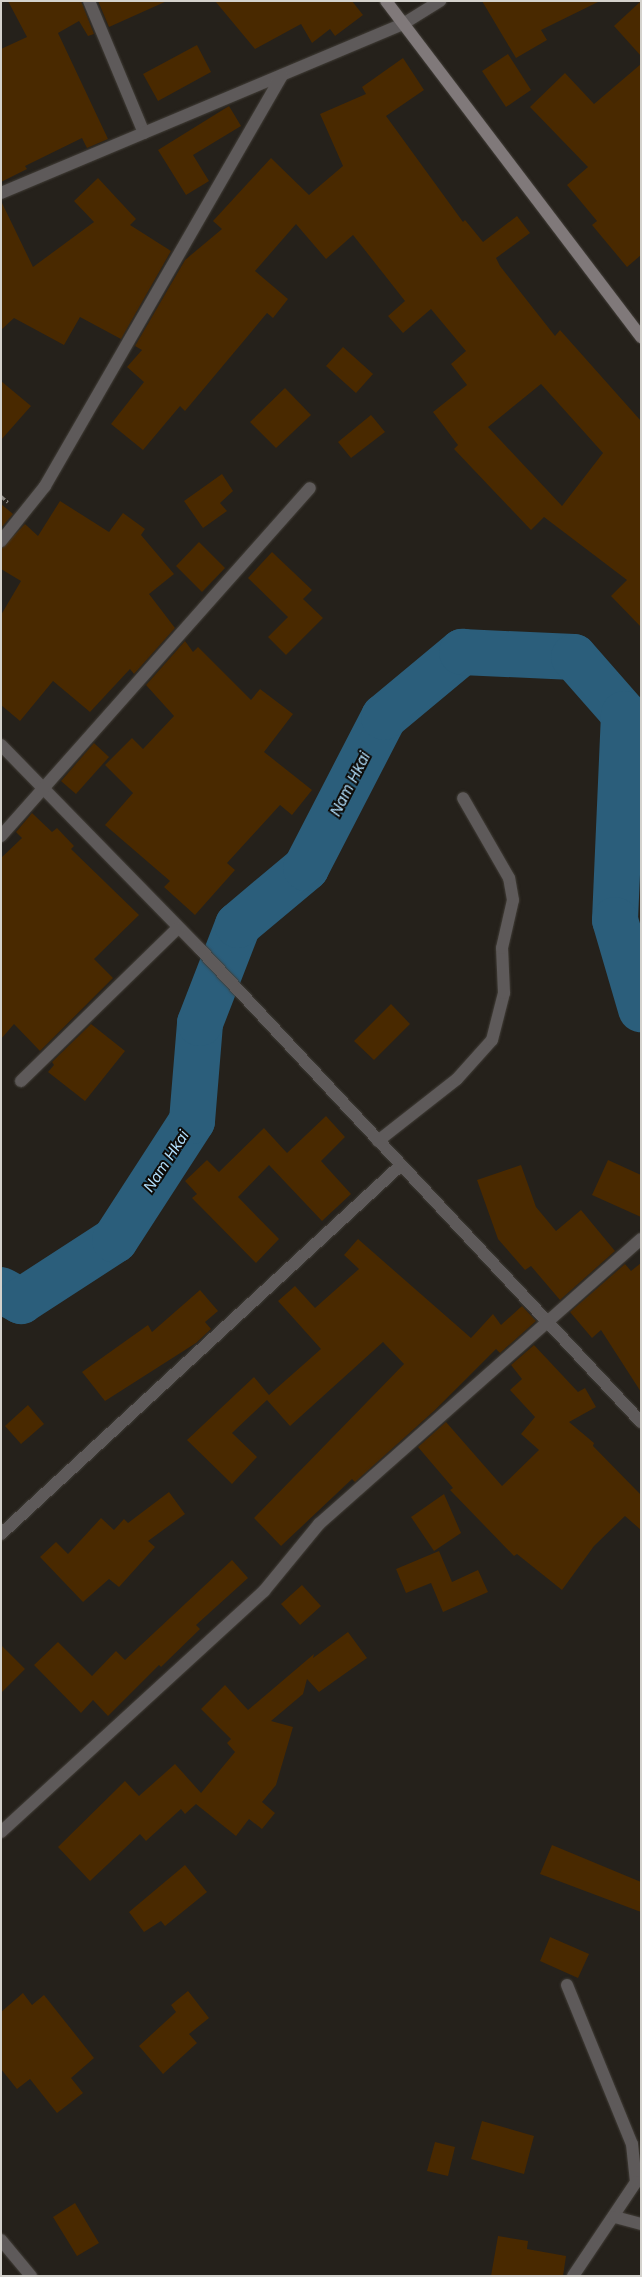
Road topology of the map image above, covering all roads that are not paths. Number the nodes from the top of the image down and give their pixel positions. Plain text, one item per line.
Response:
1 (89, 1) edge
2 (386, 1) edge
3 (440, 1) edge
4 (404, 24) junction
5 (282, 75) junction
6 (144, 133) junction
7 (1, 193) edge
8 (641, 336) edge
9 (310, 488) dead end
10 (1, 541) edge
11 (1, 745) edge
12 (45, 789) junction
13 (464, 798) dead end
14 (1, 836) edge
15 (178, 928) junction
16 (20, 1081) dead end
17 (378, 1142) junction
18 (400, 1166) junction
19 (641, 1240) edge
20 (548, 1323) junction
21 (641, 1422) edge
22 (1, 1534) edge
23 (1, 1832) edge
24 (567, 1984) dead end
25 (615, 2217) junction
26 (641, 2224) edge
27 (1, 2240) edge
28 (31, 2276) edge
29 (573, 2276) edge

1 - 6 street
2 - 4 main road
3 - 4 street
4 - 5 street
4 - 8 main road
5 - 6 street
5 - 10 street
6 - 7 street
9 - 12 street
11 - 12 street
12 - 14 street
12 - 15 street
13 - 17 street
15 - 16 street
15 - 17 street
17 - 18 street
18 - 20 street
18 - 22 street
19 - 20 street
20 - 21 street
20 - 23 street
24 - 25 street
25 - 26 street
25 - 29 street
27 - 28 street

